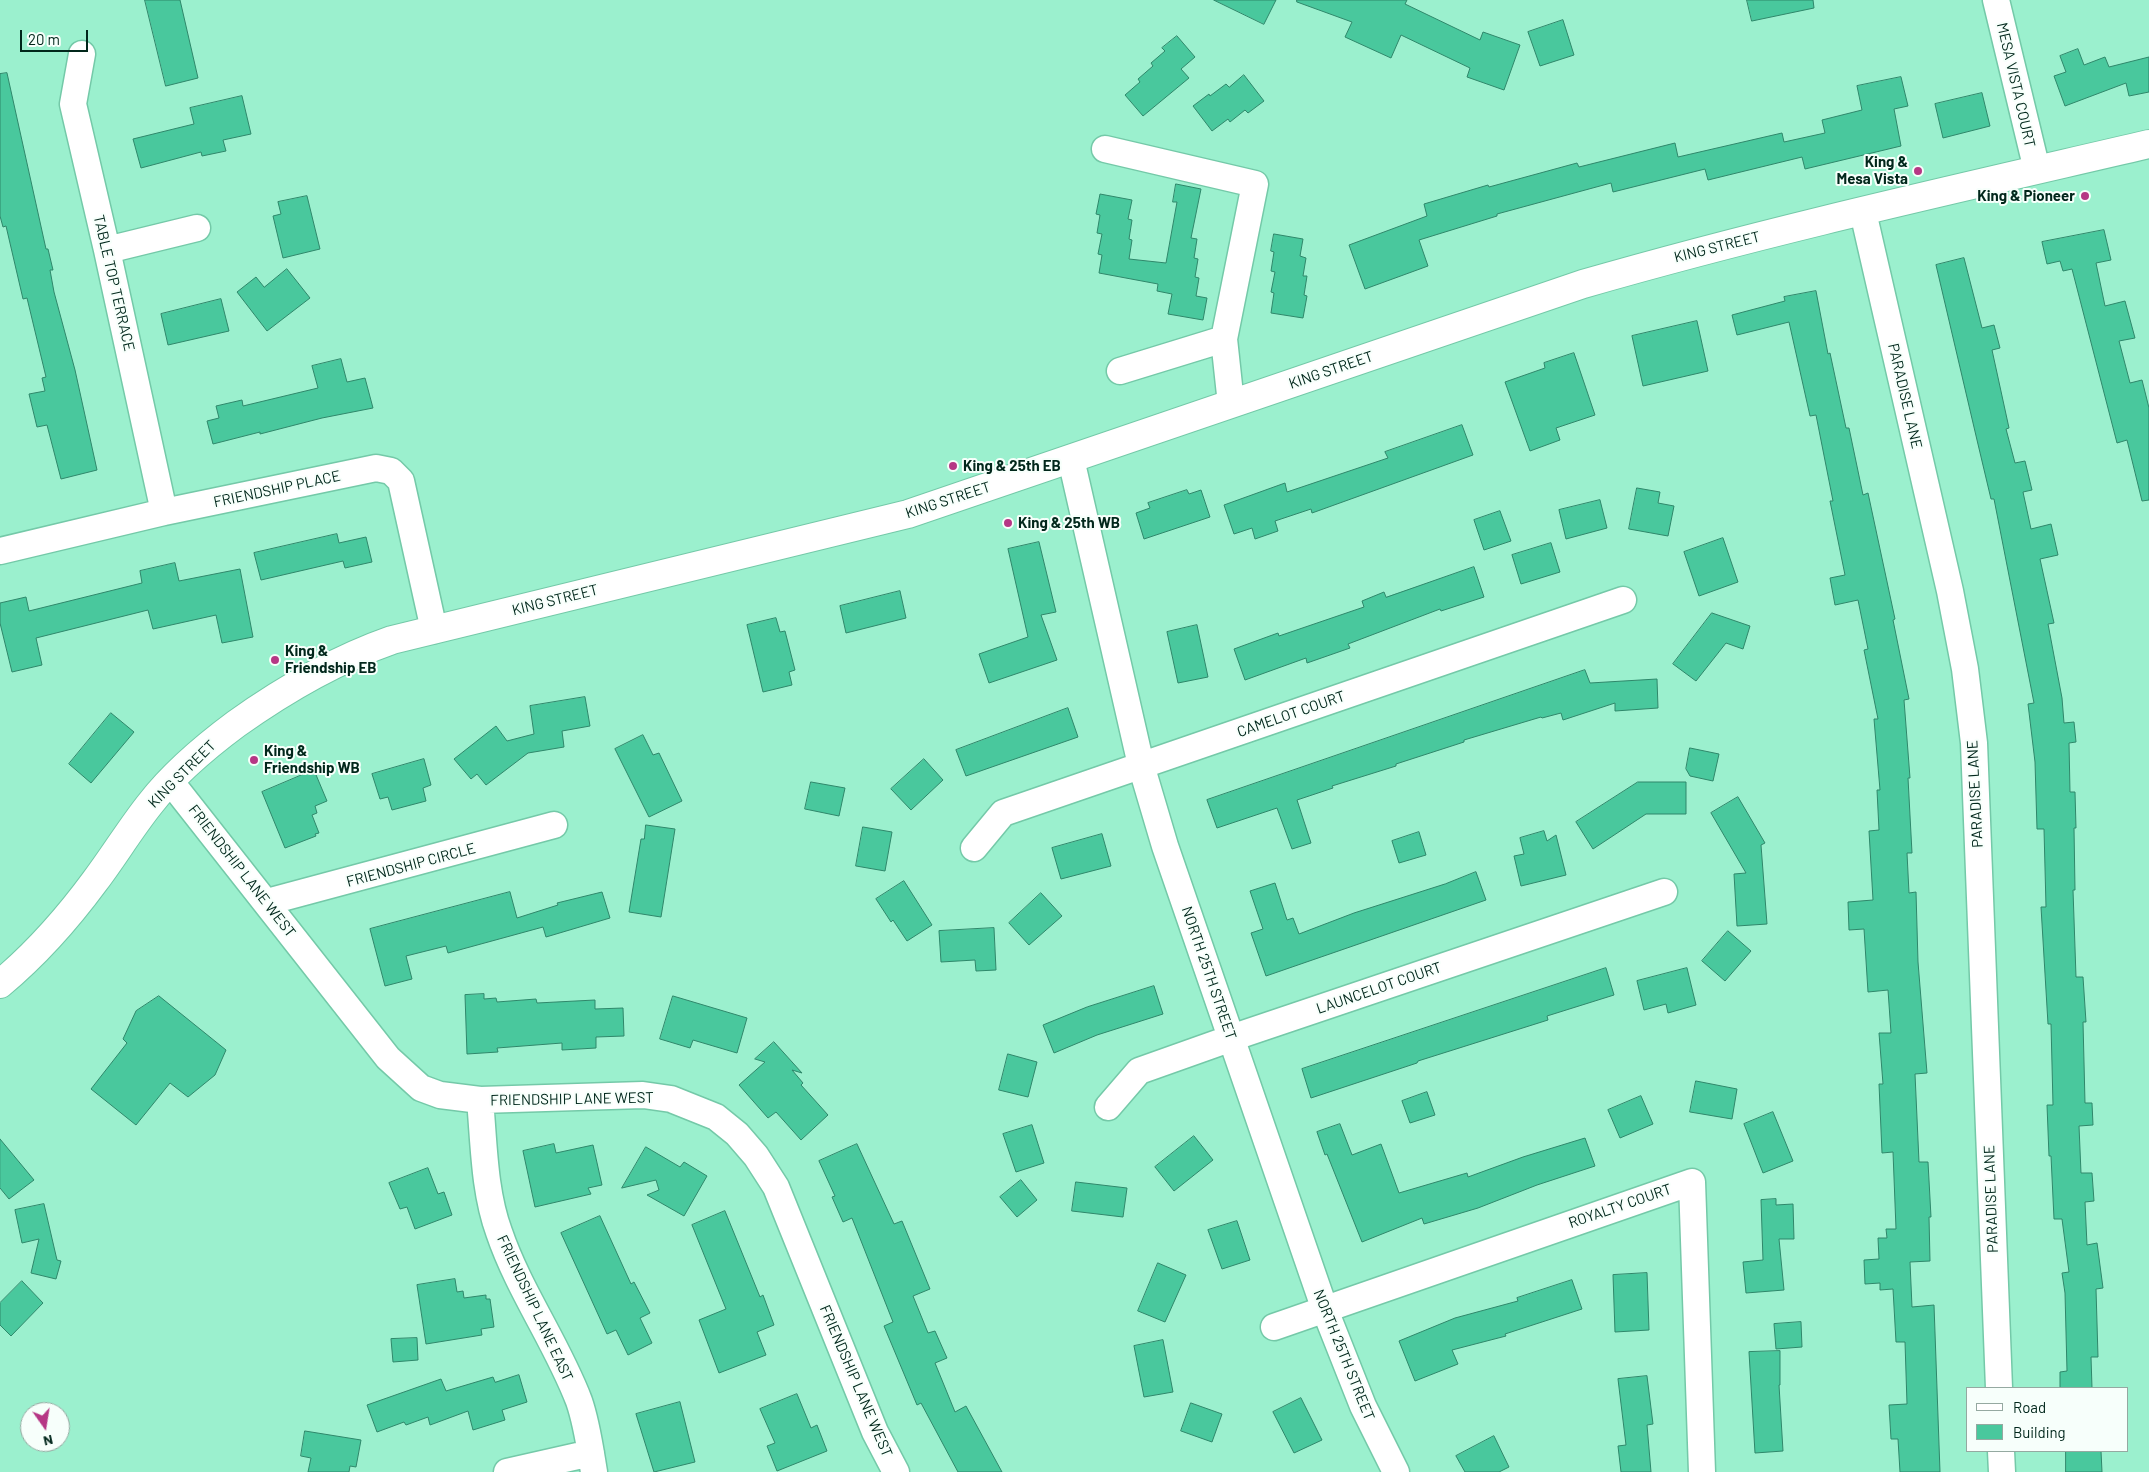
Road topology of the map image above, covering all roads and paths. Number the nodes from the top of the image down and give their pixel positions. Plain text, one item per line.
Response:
1 (1996, 0) edge
2 (82, 54) dead end
3 (2149, 144) edge
4 (1106, 149) dead end
5 (2037, 170) junction
6 (1863, 212) junction
7 (197, 228) dead end
8 (107, 250) junction
9 (1224, 339) junction
10 (1120, 371) dead end
11 (1231, 404) junction
12 (1071, 459) junction
13 (164, 512) junction
14 (0, 551) edge
15 (1623, 600) dead end
16 (434, 630) junction
17 (1140, 765) junction
18 (170, 782) junction
19 (554, 826) dead end
20 (974, 848) dead end
21 (1664, 892) dead end
22 (267, 902) junction
23 (0, 984) edge
24 (1232, 1037) junction
25 (480, 1100) junction
26 (1108, 1107) dead end
27 (1325, 1310) junction
28 (1274, 1327) dead end
29 (1999, 1387) edge
30 (2001, 1452) edge
31 (593, 1462) edge
32 (507, 1472) edge
33 (896, 1472) edge
34 (1396, 1472) edge
35 (1702, 1472) edge
36 (2002, 1472) edge

1 - 5 street, MESA VISTA COURT
2 - 8 street, TABLE TOP TERRACE
3 - 5 street, KING STREET
4 - 9 street
5 - 6 street, KING STREET
6 - 11 street, KING STREET
6 - 29 street, PARADISE LANE
7 - 8 street
8 - 13 street, TABLE TOP TERRACE
9 - 10 street
9 - 11 street
11 - 12 street, KING STREET
12 - 16 street, KING STREET
12 - 17 street, NORTH 25TH STREET
13 - 14 street, FRIENDSHIP PLACE
13 - 16 street, FRIENDSHIP PLACE
15 - 17 street, CAMELOT COURT
16 - 18 street, KING STREET
17 - 20 street, CAMELOT COURT
17 - 24 street, NORTH 25TH STREET
18 - 22 street, FRIENDSHIP LANE WEST
18 - 23 street, KING STREET
19 - 22 street, FRIENDSHIP CIRCLE
21 - 24 street, LAUNCELOT COURT
22 - 25 street, FRIENDSHIP LANE WEST
24 - 26 street, LAUNCELOT COURT
24 - 27 street, NORTH 25TH STREET
25 - 31 street, FRIENDSHIP LANE EAST
25 - 33 street, FRIENDSHIP LANE WEST
27 - 28 street, ROYALTY COURT
27 - 34 street, NORTH 25TH STREET
27 - 35 street, ROYALTY COURT
30 - 36 street
31 - 32 street, FRIENDSHIP LANE EAST

